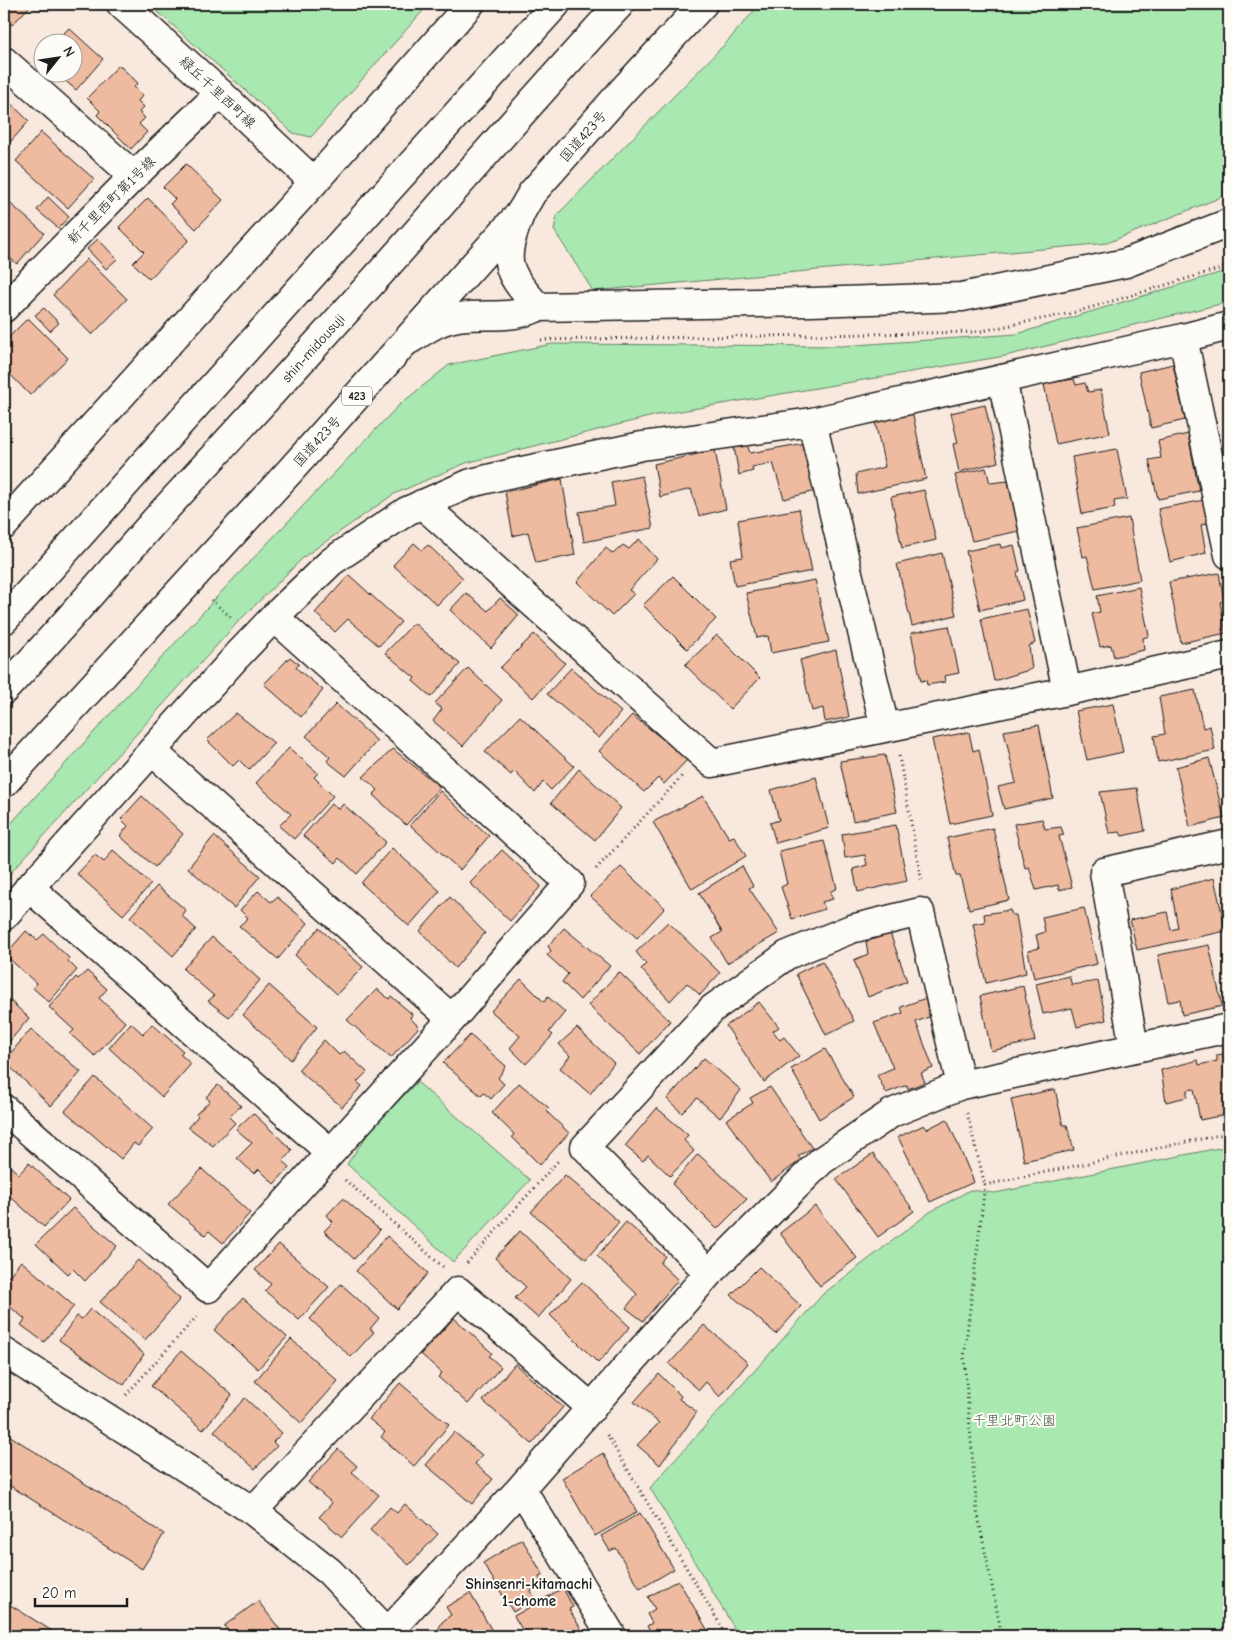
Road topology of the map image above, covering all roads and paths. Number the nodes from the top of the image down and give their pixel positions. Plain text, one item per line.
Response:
1 (121, 4) edge
2 (470, 4) edge
3 (556, 4) edge
4 (637, 4) edge
5 (703, 4) edge
6 (611, 13) edge
7 (4, 62) edge
8 (220, 93) junction
9 (134, 176) junction
10 (314, 182) junction
11 (521, 212) junction
12 (1229, 224) edge
13 (6, 302) edge
14 (538, 307) junction
15 (1229, 326) edge
16 (1183, 338) junction
17 (404, 343) junction
18 (1002, 379) junction
19 (812, 422) junction
20 (422, 504) junction
21 (4, 525) edge
22 (1229, 555) edge
23 (205, 595) dead end
24 (274, 617) junction
25 (4, 620) edge
26 (254, 638) junction
27 (1229, 655) edge
28 (4, 690) edge
29 (1067, 691) junction
30 (885, 728) junction
31 (152, 751) junction
32 (702, 754) junction
33 (4, 784) edge
34 (1229, 844) edge
35 (570, 883) junction
36 (29, 888) junction
37 (920, 912) junction
38 (4, 916) edge
39 (452, 1019) junction
40 (1229, 1028) edge
41 (1134, 1048) junction
42 (961, 1085) junction
43 (4, 1109) edge
44 (1229, 1133) edge
45 (585, 1147) junction
46 (330, 1152) junction
47 (985, 1185) junction
48 (709, 1273) junction
49 (457, 1284) junction
50 (208, 1288) junction
51 (4, 1352) edge
52 (592, 1408) junction
53 (105, 1418) junction
54 (521, 1488) junction
55 (253, 1511) junction
56 (390, 1634) edge
57 (612, 1636) edge
58 (727, 1636) edge
59 (1002, 1636) edge

1 - 8 main road, 緑丘千里西町線
2 - 10 main road
3 - 25 main road
4 - 6 main road, shin-midousuji
5 - 11 main road, 国道423号 / 423
6 - 28 main road, shin-midousuji
7 - 9 main road
8 - 9 main road, 新千里西町第1号線
8 - 10 main road, 緑丘千里西町線
9 - 13 main road, 新千里西町第1号線
10 - 21 main road
11 - 14 main road
11 - 17 main road, 国道423号 / 423
12 - 14 main road
14 - 17 main road
15 - 16 main road
16 - 18 main road
16 - 22 main road
17 - 33 main road, 国道423号 / 423
18 - 19 main road
18 - 29 main road
19 - 20 main road
19 - 30 main road
20 - 24 main road
20 - 32 main road
23 - 26 path
24 - 26 main road
24 - 35 main road
26 - 31 main road
27 - 29 main road
29 - 30 main road
30 - 32 main road
30 - 37 path
31 - 36 main road
31 - 39 main road
32 - 35 path
34 - 41 main road
35 - 39 main road
36 - 38 main road
36 - 46 main road
37 - 42 main road
37 - 45 main road
39 - 46 main road
40 - 41 main road
41 - 42 main road
42 - 47 path
42 - 48 main road
43 - 50 main road
44 - 47 path
45 - 48 main road
45 - 49 path
46 - 49 path
46 - 50 main road
47 - 59 path
48 - 52 main road
49 - 52 main road
49 - 55 main road
50 - 53 path
51 - 53 main road
52 - 54 main road
52 - 58 path
53 - 55 main road
54 - 56 main road
54 - 57 main road
55 - 56 main road

